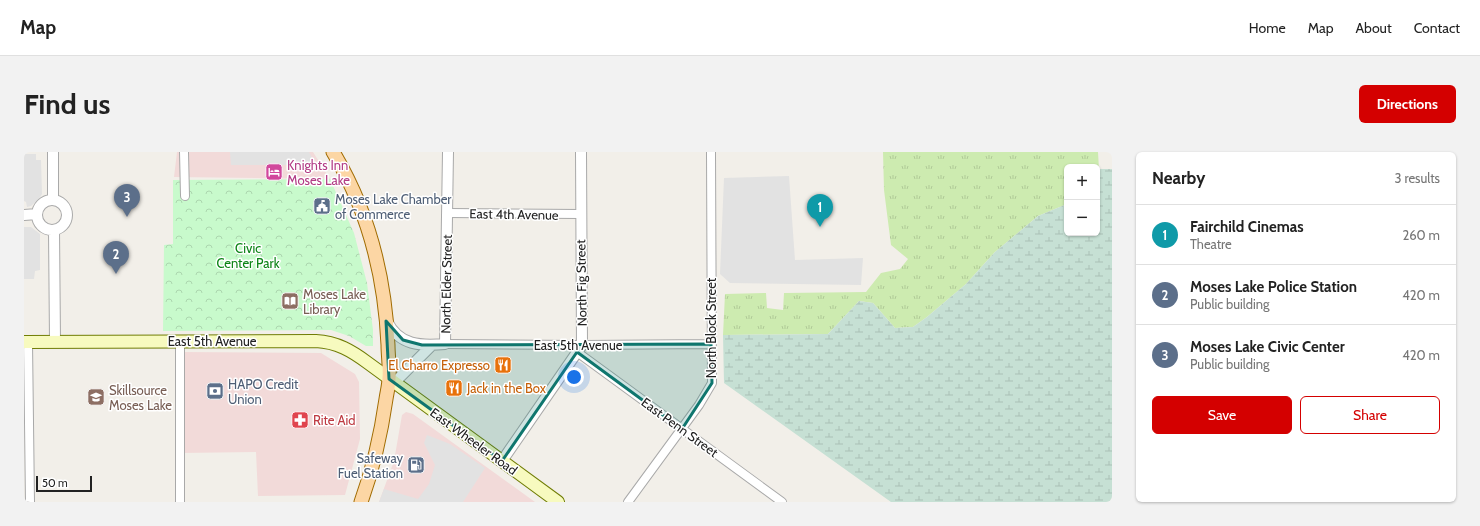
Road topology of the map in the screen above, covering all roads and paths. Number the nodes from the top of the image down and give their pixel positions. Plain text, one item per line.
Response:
1 (54, 152) edge
2 (184, 152) edge
3 (333, 152) edge
4 (448, 152) edge
5 (581, 152) edge
6 (711, 152) edge
7 (185, 196) dead end
8 (53, 200) junction
9 (448, 213) junction
10 (37, 214) junction
11 (581, 214) junction
12 (24, 215) edge
13 (54, 230) junction
14 (386, 321) junction
15 (180, 341) junction
16 (26, 342) edge
17 (55, 342) junction
18 (445, 344) junction
19 (711, 344) junction
20 (432, 345) junction
21 (580, 349) junction
22 (392, 381) junction
23 (682, 428) junction
24 (502, 461) junction
25 (26, 467) edge
26 (30, 502) edge
27 (180, 502) edge
28 (361, 502) edge
29 (558, 502) edge
30 (628, 502) edge
31 (782, 502) edge

1 - 8 street
2 - 7 street
3 - 14 main road
4 - 9 street, North Elder Street
5 - 11 street, North Fig Street
6 - 19 street, North Block Street
8 - 10 street
8 - 13 street
9 - 11 street, East 4th Avenue
9 - 18 street, North Elder Street
10 - 12 street
10 - 13 street
11 - 21 street, North Fig Street
13 - 17 street
14 - 20 street
14 - 22 main road
15 - 17 main road, East 5th Avenue
15 - 22 main road, East 5th Avenue
15 - 27 street
16 - 17 main road, East 5th Avenue
16 - 25 street
18 - 20 street
18 - 21 street, East 5th Avenue
19 - 21 street, East 5th Avenue
19 - 23 street, North Block Street
20 - 22 street, North Elder Street
21 - 23 street, East Penn Street
21 - 24 street
22 - 24 main road, East Wheeler Road
22 - 28 main road
23 - 30 street, North Block Street
23 - 31 street, East Penn Street
24 - 29 main road, East Wheeler Road
25 - 26 street

